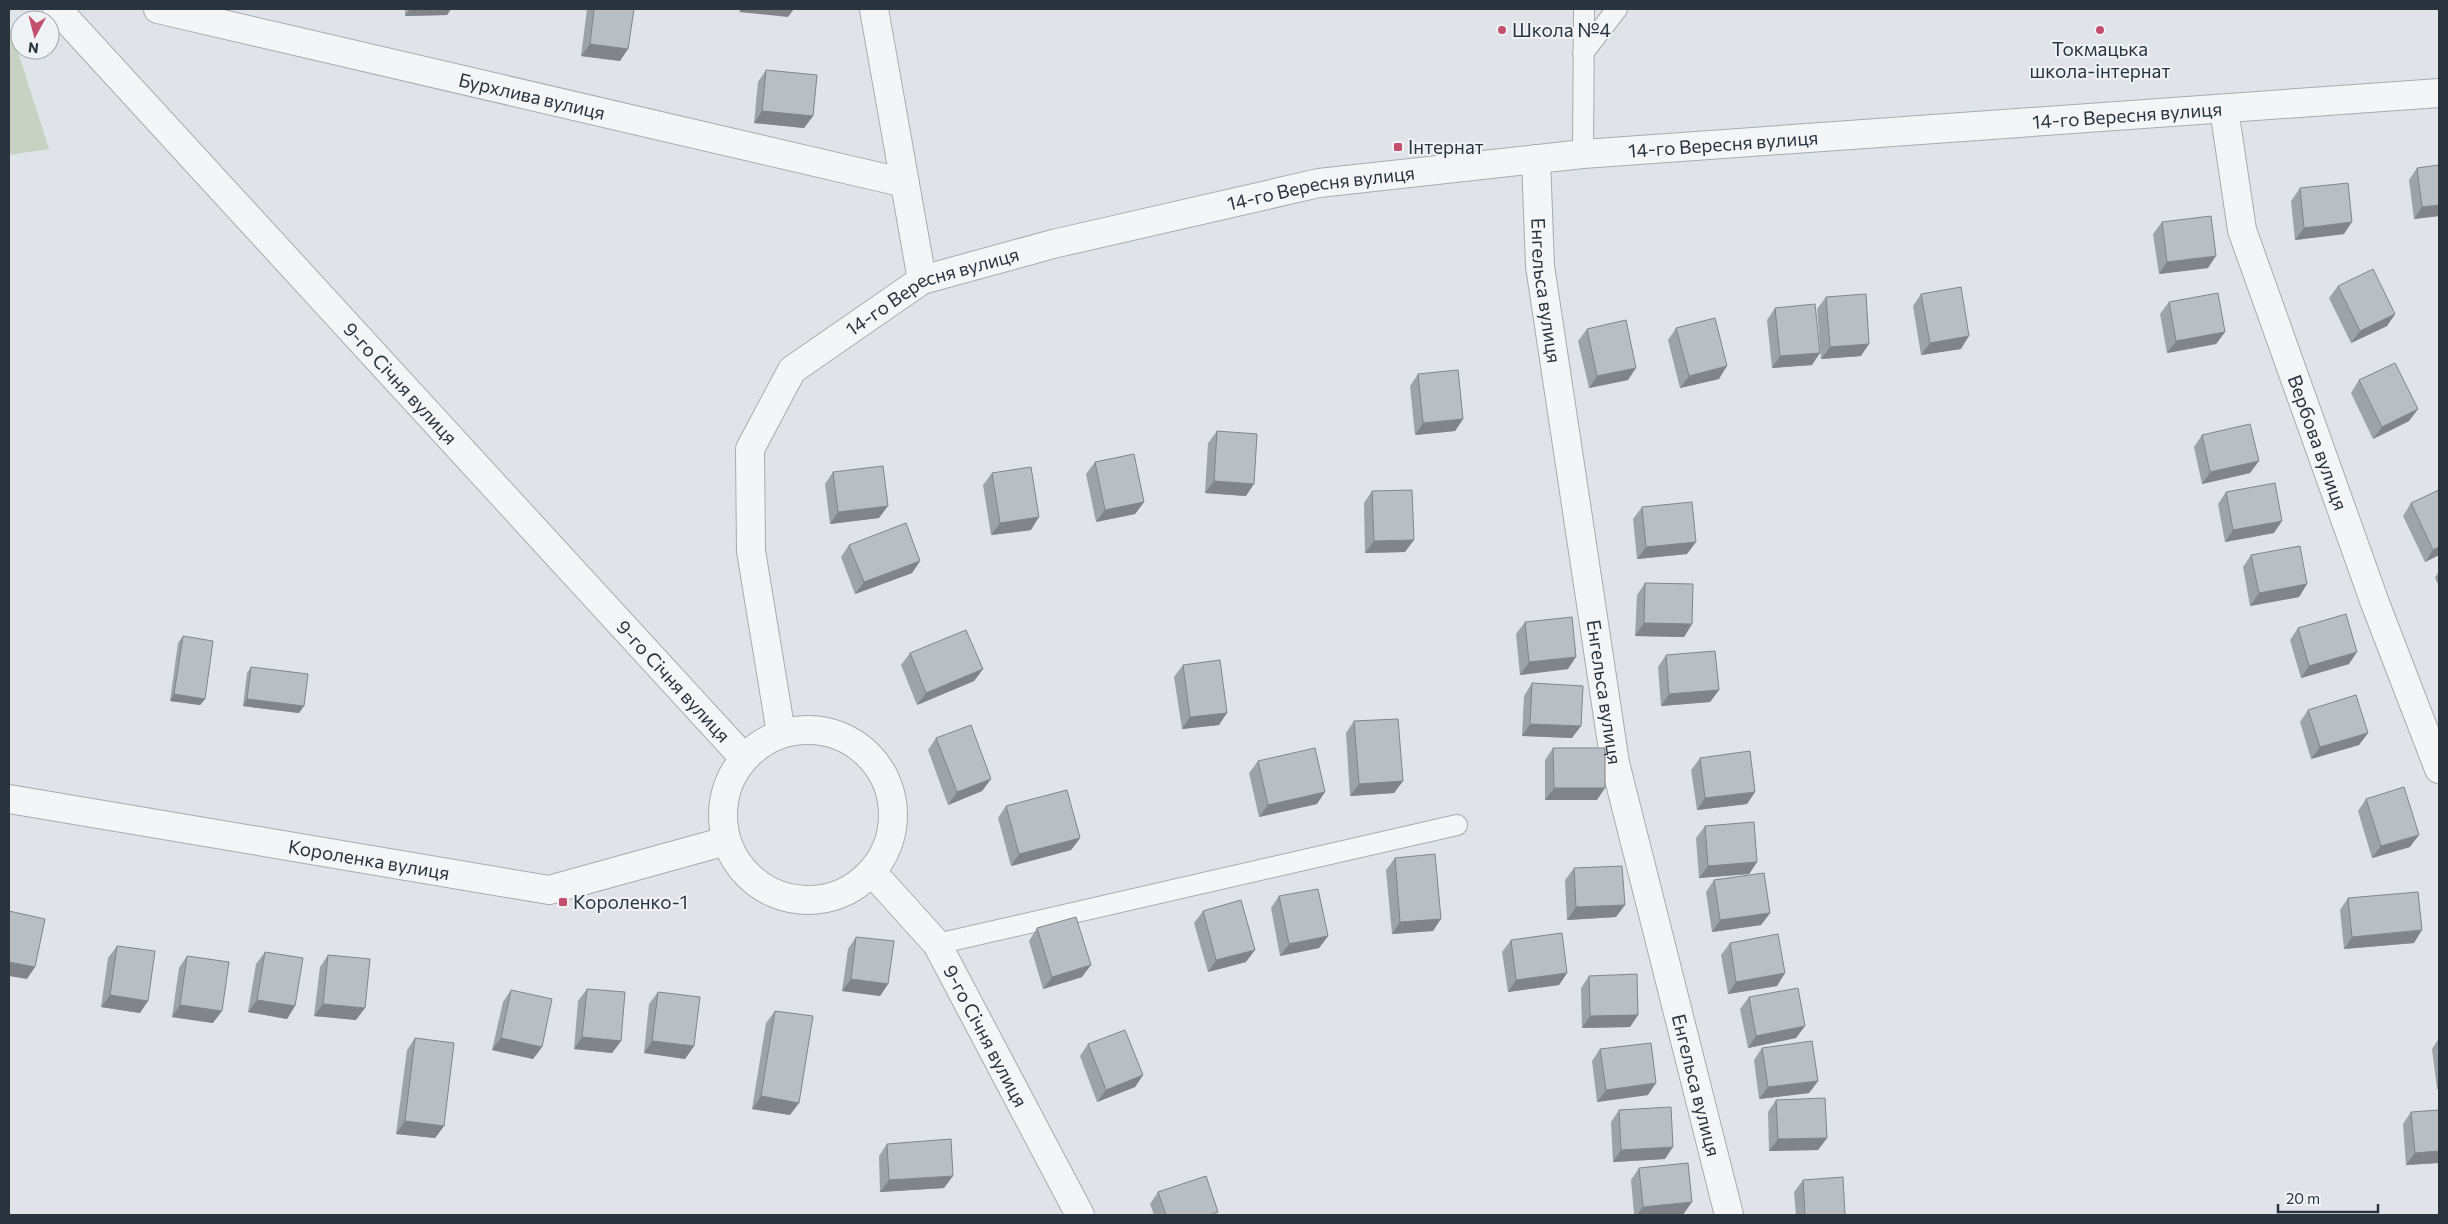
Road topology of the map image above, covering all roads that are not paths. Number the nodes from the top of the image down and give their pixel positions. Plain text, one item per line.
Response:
1 (57, 9) edge
2 (158, 9) edge
3 (874, 9) edge
4 (1584, 9) edge
5 (1617, 9) edge
6 (1583, 53) junction
7 (2439, 93) edge
8 (2224, 109) junction
9 (1583, 154) junction
10 (1536, 158) junction
11 (905, 183) junction
12 (922, 280) junction
13 (781, 733) junction
14 (744, 758) junction
15 (2439, 769) edge
16 (9, 799) edge
17 (1457, 825) dead end
18 (726, 842) junction
19 (872, 872) junction
20 (937, 944) junction
21 (1080, 1215) edge
22 (1729, 1215) edge

1 - 14 street, 9-го Січня вулиця
2 - 11 street, Бурхлива вулиця
3 - 11 street
4 - 6 lane
5 - 6 lane
6 - 9 lane
7 - 8 street, 14-го Вересня вулиця
8 - 9 street, 14-го Вересня вулиця
8 - 15 street, Вербова вулиця
9 - 10 street, 14-го Вересня вулиця
10 - 12 street, 14-го Вересня вулиця
10 - 22 street, Енгельса вулиця
11 - 12 street
12 - 13 street, 14-го Вересня вулиця
13 - 14 street, 9-го Січня вулиця
13 - 19 street, 9-го Січня вулиця
14 - 18 street, 9-го Січня вулиця
16 - 18 street, Короленка вулиця
17 - 20 lane
18 - 19 street, 9-го Січня вулиця
19 - 20 street, 9-го Січня вулиця
20 - 21 street, 9-го Січня вулиця

